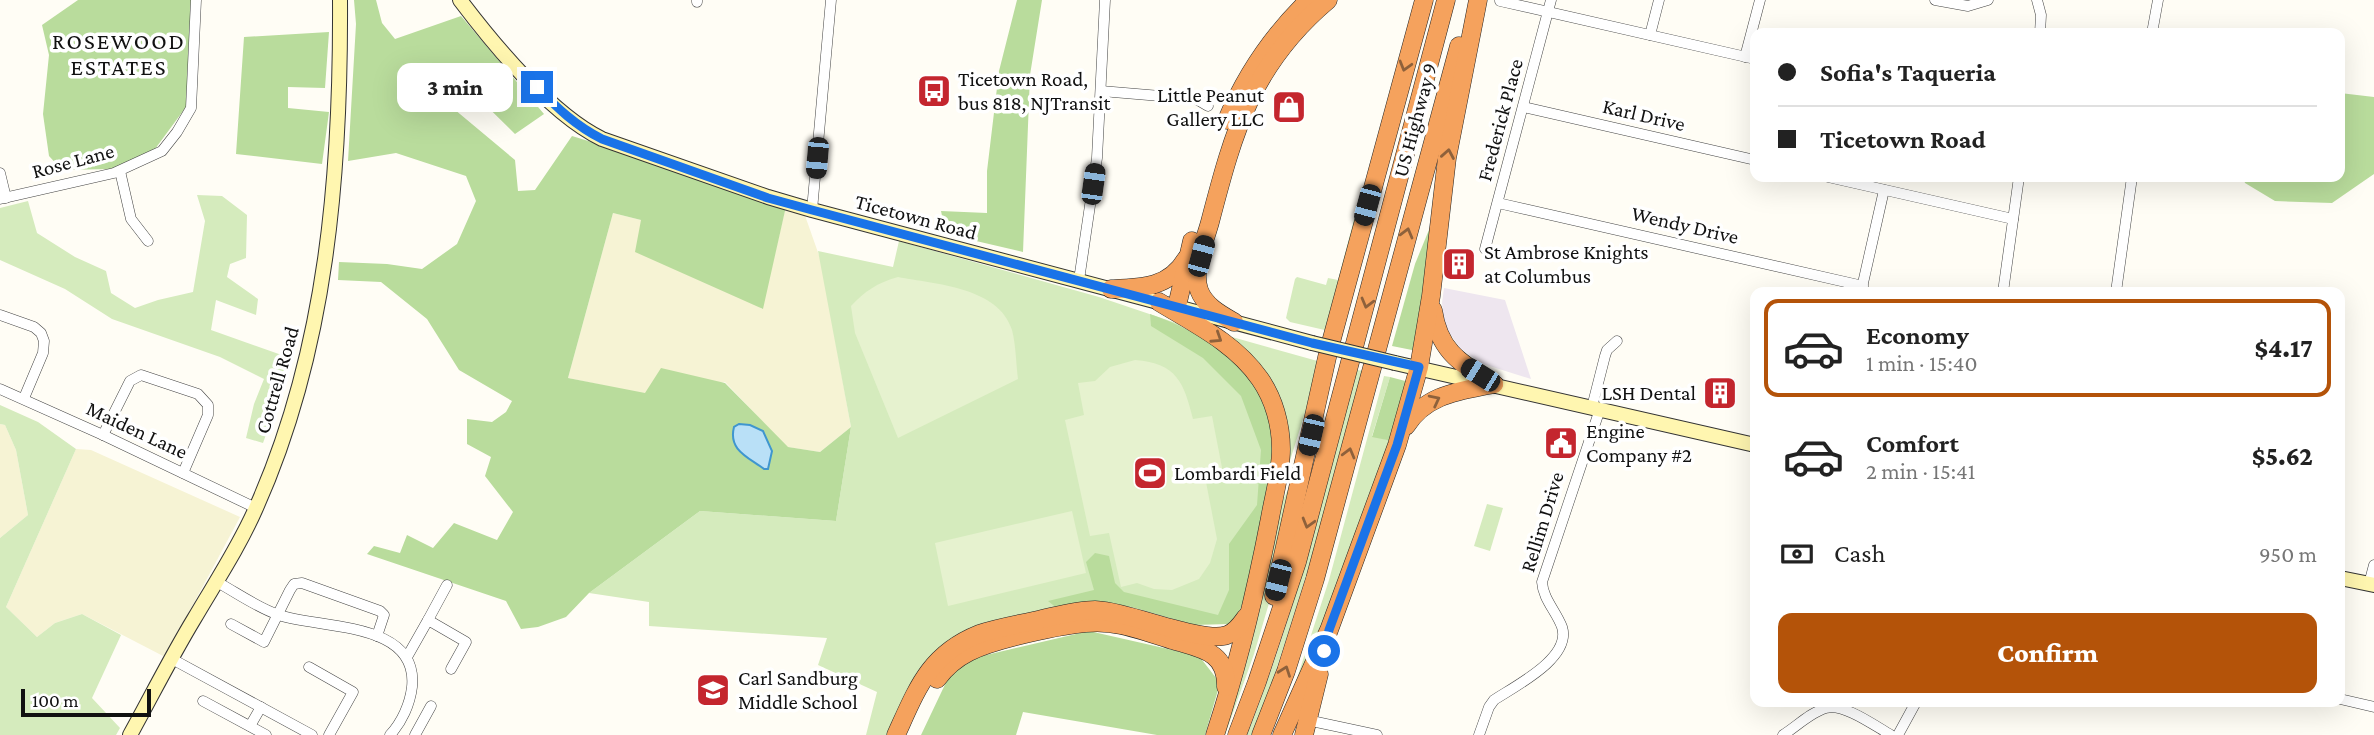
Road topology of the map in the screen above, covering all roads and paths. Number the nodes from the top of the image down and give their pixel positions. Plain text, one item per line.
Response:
1 (196, 0) edge
2 (340, 0) edge
3 (460, 0) edge
4 (831, 0) edge
5 (1105, 0) edge
6 (1309, 0) edge
7 (1328, 0) edge
8 (1422, 0) edge
9 (1446, 0) edge
10 (1472, 0) edge
11 (1478, 0) edge
12 (1551, 0) edge
13 (1659, 0) edge
14 (1760, 0) edge
15 (1935, 0) edge
16 (1988, 0) edge
17 (2037, 0) edge
18 (2158, 0) edge
19 (1500, 1) edge
20 (1548, 12) junction
21 (1755, 28) edge
22 (2040, 28) edge
23 (2152, 28) edge
24 (1650, 35) junction
25 (1750, 58) edge
26 (1101, 90) junction
27 (1209, 106) dead end
28 (1524, 107) junction
29 (1750, 159) edge
30 (120, 171) junction
31 (0, 173) edge
32 (1850, 182) edge
33 (2018, 182) edge
34 (2131, 182) edge
35 (1884, 190) junction
36 (3, 199) edge
37 (1498, 203) junction
38 (812, 210) junction
39 (2013, 219) junction
40 (148, 241) dead end
41 (1485, 249) dead end
42 (1189, 253) junction
43 (1079, 281) junction
44 (1854, 287) edge
45 (1862, 287) edge
46 (2004, 287) edge
47 (2117, 287) edge
48 (1111, 289) junction
49 (1431, 296) junction
50 (1168, 304) junction
51 (0, 315) edge
52 (1234, 322) junction
53 (1617, 341) dead end
54 (1328, 353) junction
55 (1419, 367) junction
56 (1494, 384) junction
57 (0, 388) edge
58 (24, 398) junction
59 (1596, 408) junction
60 (103, 435) junction
61 (1397, 445) junction
62 (1750, 445) edge
63 (183, 473) junction
64 (256, 508) junction
65 (1266, 541) junction
66 (2374, 565) edge
67 (2345, 579) edge
68 (217, 582) junction
69 (447, 585) dead end
70 (2372, 585) edge
71 (1248, 614) junction
72 (279, 615) junction
73 (428, 620) junction
74 (231, 624) dead end
75 (1329, 630) junction
76 (377, 636) junction
77 (407, 657) junction
78 (172, 659) junction
79 (309, 667) dead end
80 (451, 669) dead end
81 (1258, 682) junction
82 (2345, 700) edge
83 (203, 701) dead end
84 (1226, 702) junction
85 (431, 706) dead end
86 (261, 707) junction
87 (1913, 707) edge
88 (2374, 707) edge
89 (250, 726) junction
90 (1306, 728) edge
91 (130, 735) edge
92 (265, 735) edge
93 (312, 735) edge
94 (329, 735) edge
95 (390, 735) edge
96 (415, 735) edge
97 (895, 735) edge
98 (909, 735) edge
99 (1215, 735) edge
100 (1237, 735) edge
101 (1261, 735) edge
102 (1282, 735) edge
103 (1377, 735) edge
104 (1479, 735) edge
105 (1783, 735) edge
106 (1891, 735) edge
107 (1898, 735) edge

1 - 30 street, Rose Lane
2 - 64 street, Cottrell Road
3 - 38 street, Ticetown Road
4 - 38 street
5 - 26 street
6 - 42 highway
7 - 52 highway
8 -> 54 highway
9 -> 81 highway, US Highway 9
101 -> 10 highway, US Highway 9
49 -> 11 highway
12 - 20 street, Frederick Place
13 - 24 street
14 - 21 street
15 - 16 street
17 - 22 street
18 - 23 street
19 - 20 street
20 - 24 street
20 - 28 street, Frederick Place
24 - 25 street
26 - 27 street
26 - 43 street
28 - 29 street, Karl Drive
28 - 37 street, Frederick Place
30 - 36 street, Rose Lane
30 - 40 street
31 - 36 street
32 - 35 street
33 - 39 street
34 - 47 street
35 - 39 street
35 - 45 street
37 - 41 street, Frederick Place
37 - 44 street, Wendy Drive
38 - 43 street, Ticetown Road
39 - 46 street
42 - 48 highway
42 - 50 highway
43 - 48 street, Ticetown Road
48 - 50 street, Ticetown Road
49 - 55 highway
49 - 56 highway
50 - 52 street, Ticetown Road
50 -> 65 highway
51 - 58 street
52 - 55 street, Ticetown Road, bridge
53 - 59 street, Rellim Drive
54 - 65 highway
54 - 81 highway
55 - 56 street, Ticetown Road
55 - 61 highway
56 - 59 street, Ticetown Road
61 -> 56 highway
57 - 58 street, Maiden Lane
58 - 60 street, Maiden Lane
59 - 62 street, Ticetown Road
59 - 104 street, Rellim Drive
60 - 63 street, Maiden Lane
60 - 63 street
61 - 75 highway
63 - 64 street, Maiden Lane
64 - 68 street, Cottrell Road
65 - 71 highway
66 - 70 street
67 - 70 street
68 - 72 street
68 - 78 street, Cottrell Road
69 - 73 street
71 - 84 highway
71 - 97 highway
72 - 74 street
72 - 76 street
72 - 76 street
73 - 77 street
73 - 80 street
75 - 90 highway
75 - 102 highway
76 - 77 street
77 - 95 street
78 - 86 street
78 - 91 street, Cottrell Road
79 - 94 street
81 - 100 highway, US Highway 9
82 - 88 street
83 - 89 street
84 - 98 highway
84 - 99 highway
85 - 96 street
86 - 89 street
86 - 93 street
87 - 107 street
89 - 92 street
90 - 103 street
105 - 106 street

